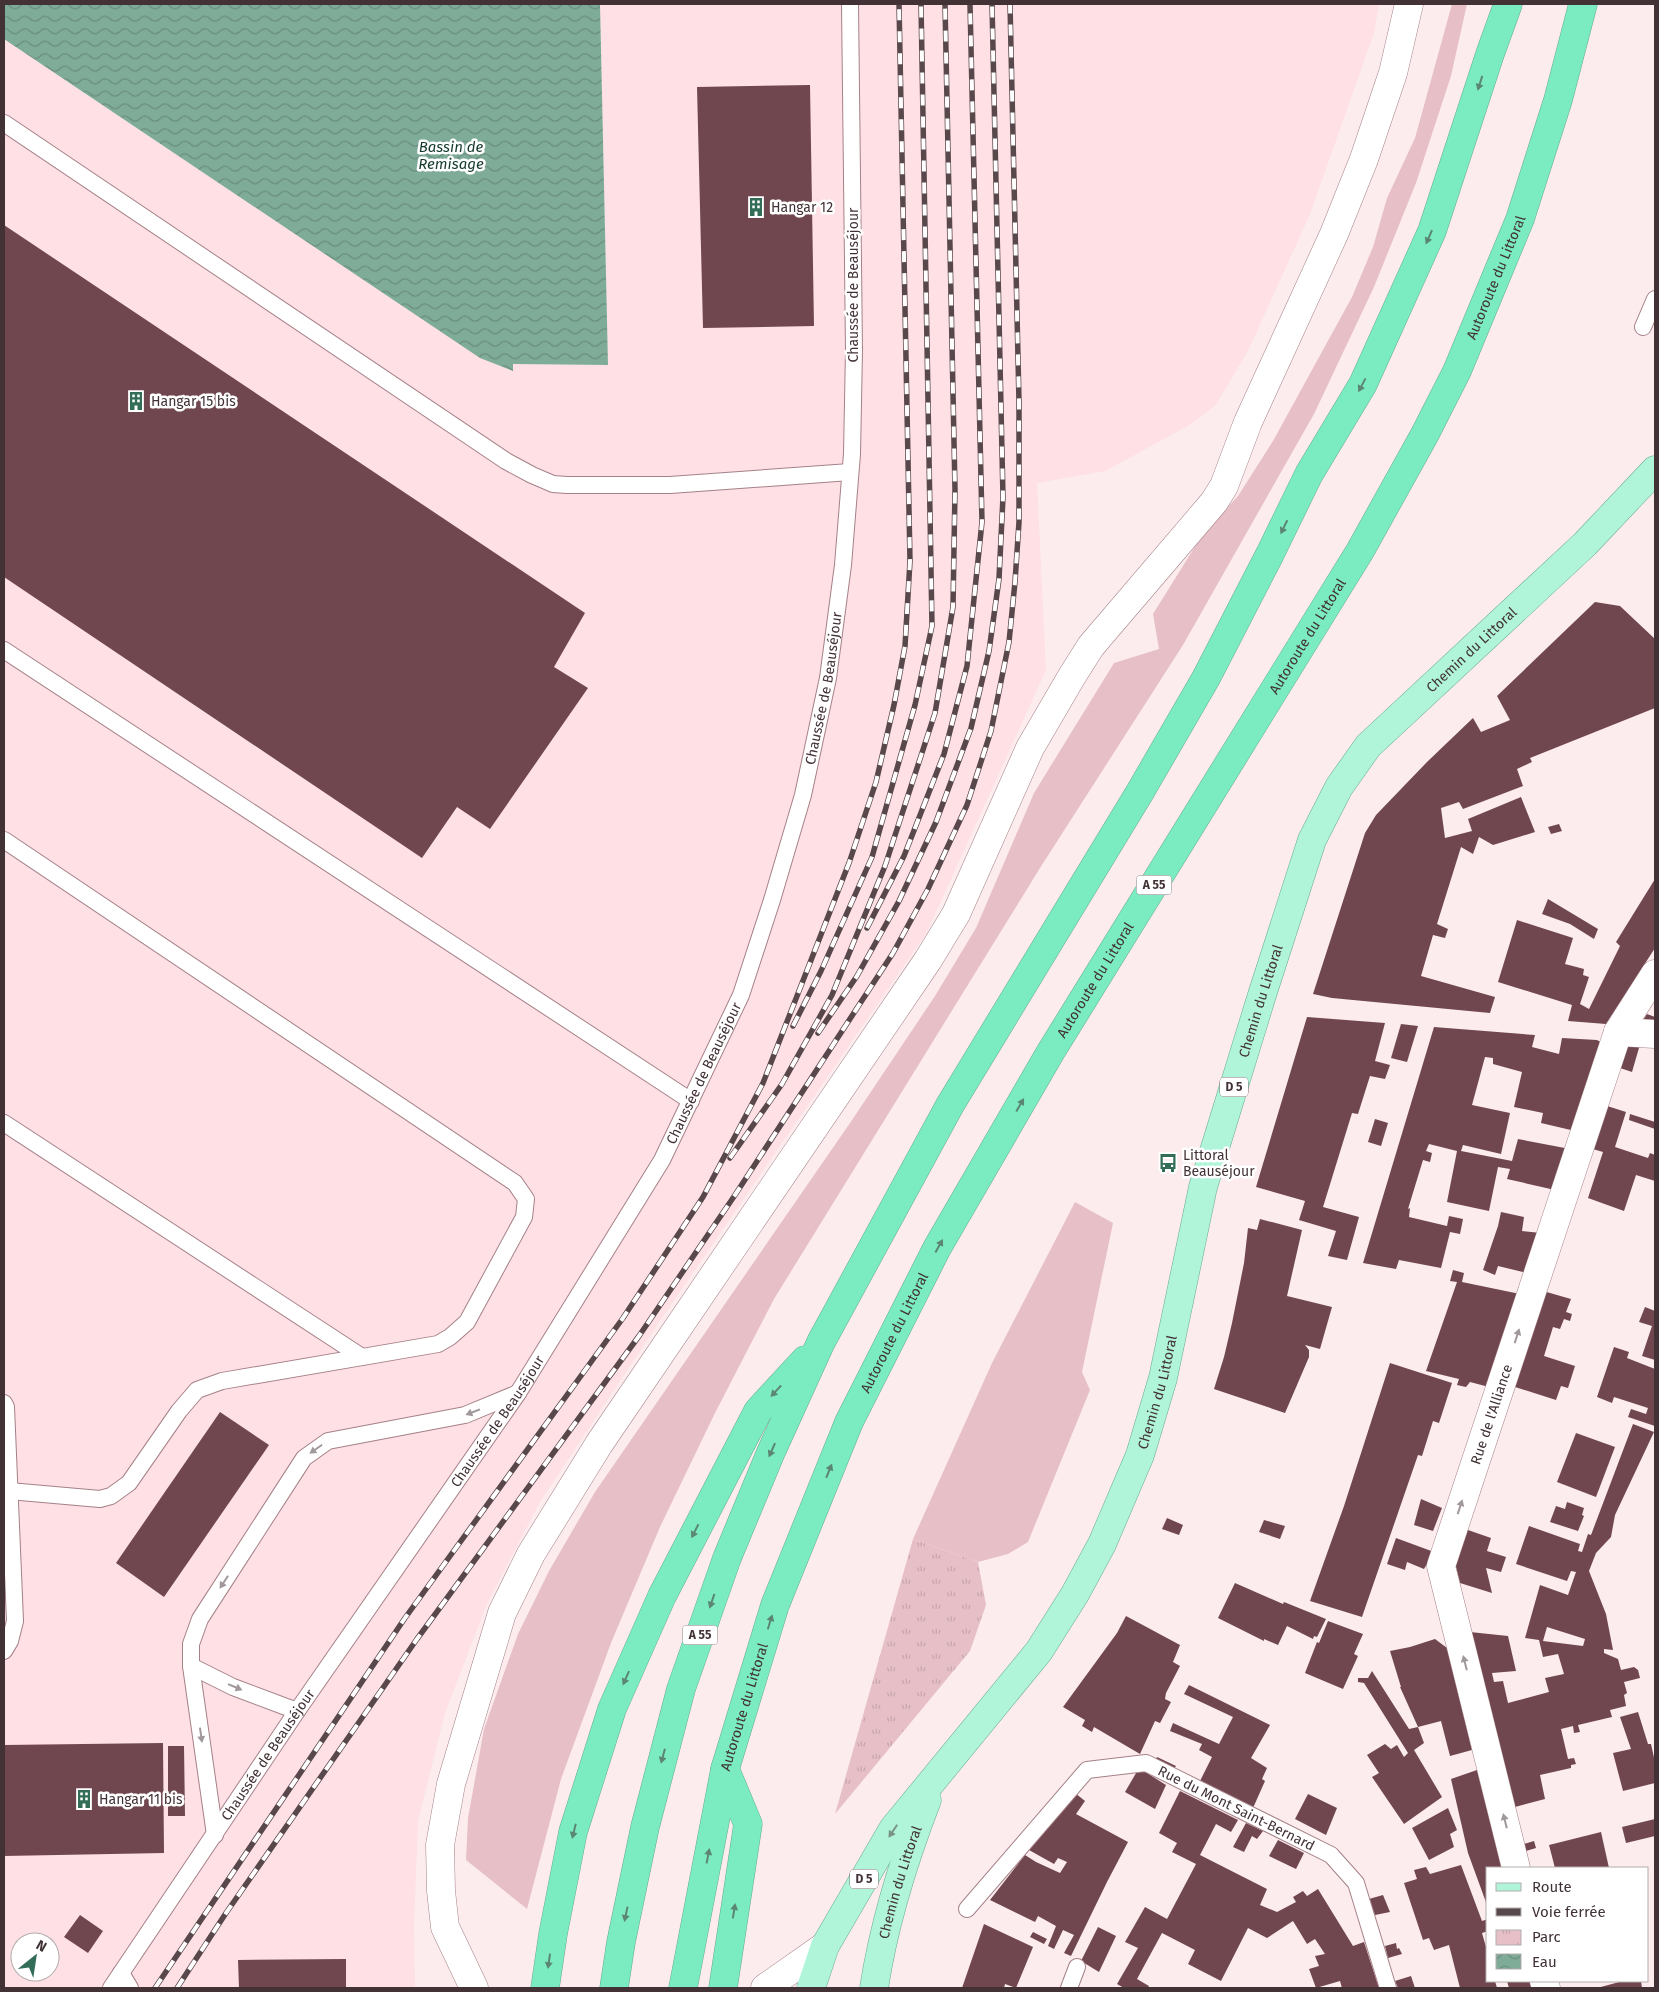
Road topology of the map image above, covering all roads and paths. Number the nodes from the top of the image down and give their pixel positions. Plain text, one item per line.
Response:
1 (850, 4) edge
2 (1409, 4) edge
3 (1496, 4) edge
4 (1508, 4) edge
5 (1583, 4) edge
6 (1490, 54) junction
7 (4, 123) edge
8 (1655, 299) edge
9 (1644, 327) dead end
10 (1655, 470) edge
11 (850, 472) junction
12 (4, 650) edge
13 (4, 840) edge
14 (1655, 974) edge
15 (1618, 1032) junction
16 (1655, 1034) edge
17 (691, 1101) junction
18 (4, 1123) edge
19 (821, 1342) junction
20 (362, 1357) junction
21 (518, 1393) junction
22 (4, 1403) edge
23 (10, 1492) junction
24 (4, 1652) edge
25 (191, 1666) junction
26 (297, 1711) junction
27 (725, 1769) junction
28 (935, 1780) junction
29 (215, 1835) junction
30 (1516, 1867) edge
31 (967, 1909) dead end
32 (825, 1946) junction
33 (1077, 1967) dead end
34 (121, 1974) junction
35 (110, 1988) edge
36 (130, 1988) edge
37 (474, 1988) edge
38 (545, 1988) edge
39 (614, 1988) edge
40 (683, 1988) edge
41 (723, 1988) edge
42 (765, 1988) edge
43 (811, 1988) edge
44 (874, 1988) edge
45 (1069, 1988) edge
46 (1388, 1988) edge

1 - 11 lane, Chaussée de Beauséjour
2 - 37 street
3 - 6 highway
4 - 6 highway, A 55
27 -> 5 highway, Autoroute du Littoral / A 55
6 -> 19 highway, A 55
7 - 11 lane
8 - 9 lane
10 - 28 main road, Chemin du Littoral / D 5
11 - 17 lane, Chaussée de Beauséjour
12 - 17 lane
13 - 20 lane
14 - 15 street, Rue de l'Alliance
15 - 16 street
30 -> 15 street, Rue de l'Alliance
17 - 21 lane, Chaussée de Beauséjour
18 - 20 lane
19 -> 38 highway
19 -> 39 highway, A 55
20 - 23 lane
21 -> 25 lane
21 - 26 lane, Chaussée de Beauséjour
22 - 23 lane
23 - 24 lane
25 -> 26 lane
25 -> 29 lane
26 - 29 lane, Chaussée de Beauséjour
40 -> 27 highway, Autoroute du Littoral / A 55
41 -> 27 highway
28 -> 32 main road, Chemin du Littoral / D 5
28 - 44 main road, Chemin du Littoral / D 5
29 - 34 lane, Chaussée de Beauséjour
31 - 46 lane, Rue du Mont Saint-Bernard
32 - 42 street
32 - 43 main road, Chemin du Littoral / D 5
33 - 45 lane
34 - 35 lane, Chaussée de Beauséjour
34 - 36 lane

